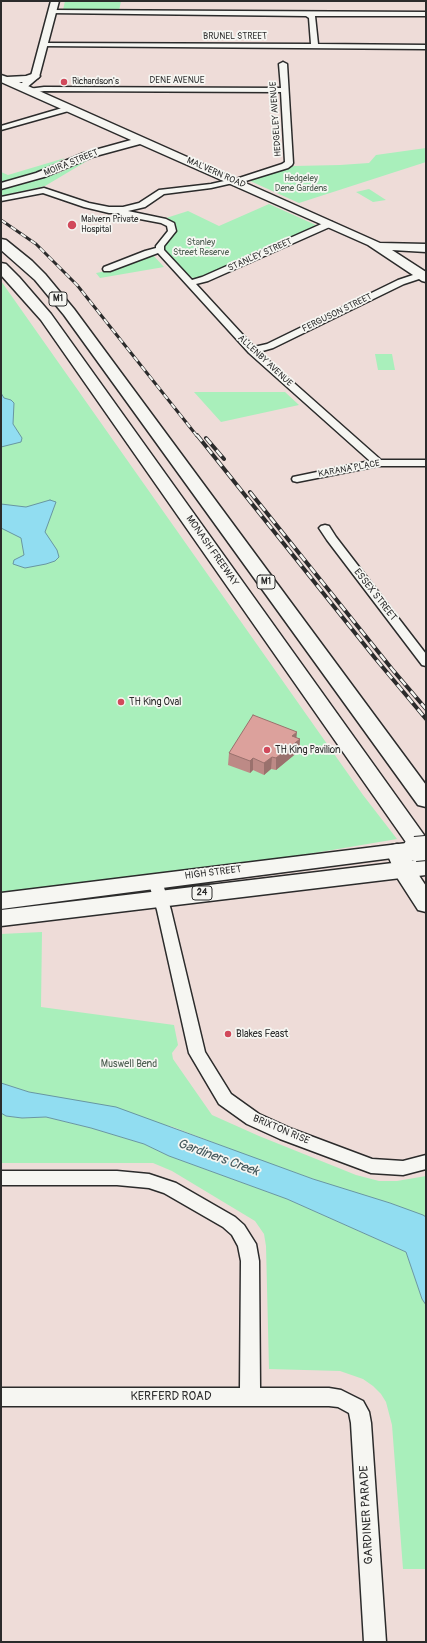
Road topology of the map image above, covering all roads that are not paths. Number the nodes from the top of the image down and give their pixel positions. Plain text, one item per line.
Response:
1 (55, 1) edge
2 (52, 13) junction
3 (426, 14) edge
4 (310, 15) junction
5 (43, 45) junction
6 (315, 47) junction
7 (426, 47) edge
8 (283, 64) dead end
9 (3, 79) edge
10 (32, 83) junction
11 (69, 90) junction
12 (285, 90) junction
13 (42, 96) junction
14 (69, 108) junction
15 (1, 128) edge
16 (141, 140) junction
17 (234, 181) junction
18 (1, 186) edge
19 (1, 199) edge
20 (133, 211) junction
21 (329, 224) junction
22 (1, 243) edge
23 (426, 248) edge
24 (382, 249) junction
25 (160, 250) junction
26 (1, 267) edge
27 (107, 269) dead end
28 (424, 277) edge
29 (190, 283) junction
30 (252, 351) junction
31 (378, 463) junction
32 (426, 463) edge
33 (297, 479) dead end
34 (325, 528) dead end
35 (426, 662) edge
36 (426, 800) edge
37 (412, 856) edge
38 (158, 889) junction
39 (1, 901) edge
40 (426, 904) edge
41 (1, 918) edge
42 (426, 1162) edge
43 (1, 1178) edge
44 (1, 1397) edge
45 (250, 1398) junction
46 (341, 1399) joint
47 (374, 1642) edge

1 - 2 street
2 - 4 street
2 - 5 street
3 - 4 street
4 - 6 street
5 - 6 street, BRUNEL STREET
5 - 10 street
6 - 7 street, BRUNEL STREET
8 - 12 street, HEDGELEY AVENUE
9 - 10 main road, MALVERN ROAD
9 - 10 main road
10 - 11 street, DENE AVENUE
10 - 13 main road, MALVERN ROAD
11 - 12 street, DENE AVENUE
11 - 13 street, DENE AVENUE
12 - 17 street, HEDGELEY AVENUE
13 - 14 main road, MALVERN ROAD
14 - 15 street
14 - 16 main road, MALVERN ROAD
16 - 17 main road, MALVERN ROAD
16 - 18 main road, MOIRA STREET
17 - 20 street
17 - 21 main road, MALVERN ROAD
19 - 20 street
20 - 25 street
21 - 24 main road, MALVERN ROAD
21 - 29 street, STANLEY STREET
22 - 36 main road, M1
23 - 24 main road
24 - 28 main road, MALVERN ROAD
25 - 27 street
25 - 29 street, ALLENBY AVENUE
26 - 37 main road, MONASH FREEWAY / M1
28 - 30 street, FERGUSON STREET
29 - 30 street, ALLENBY AVENUE
30 - 31 street, ALLENBY AVENUE
31 - 32 street, KARANA PLACE
31 - 33 street, KARANA PLACE
34 - 35 street, ESSEX STREET
37 - 38 main road, HIGH STREET / 24
37 - 40 main road, MONASH FREEWAY
38 - 39 main road, HIGH STREET / 24
38 - 41 main road, HIGH STREET / 24
38 - 42 street, BRIXTON RISE
43 - 45 street
44 - 45 street, KERFERD ROAD
45 - 46 street, KERFERD ROAD
46 - 47 street, GARDINER PARADE

